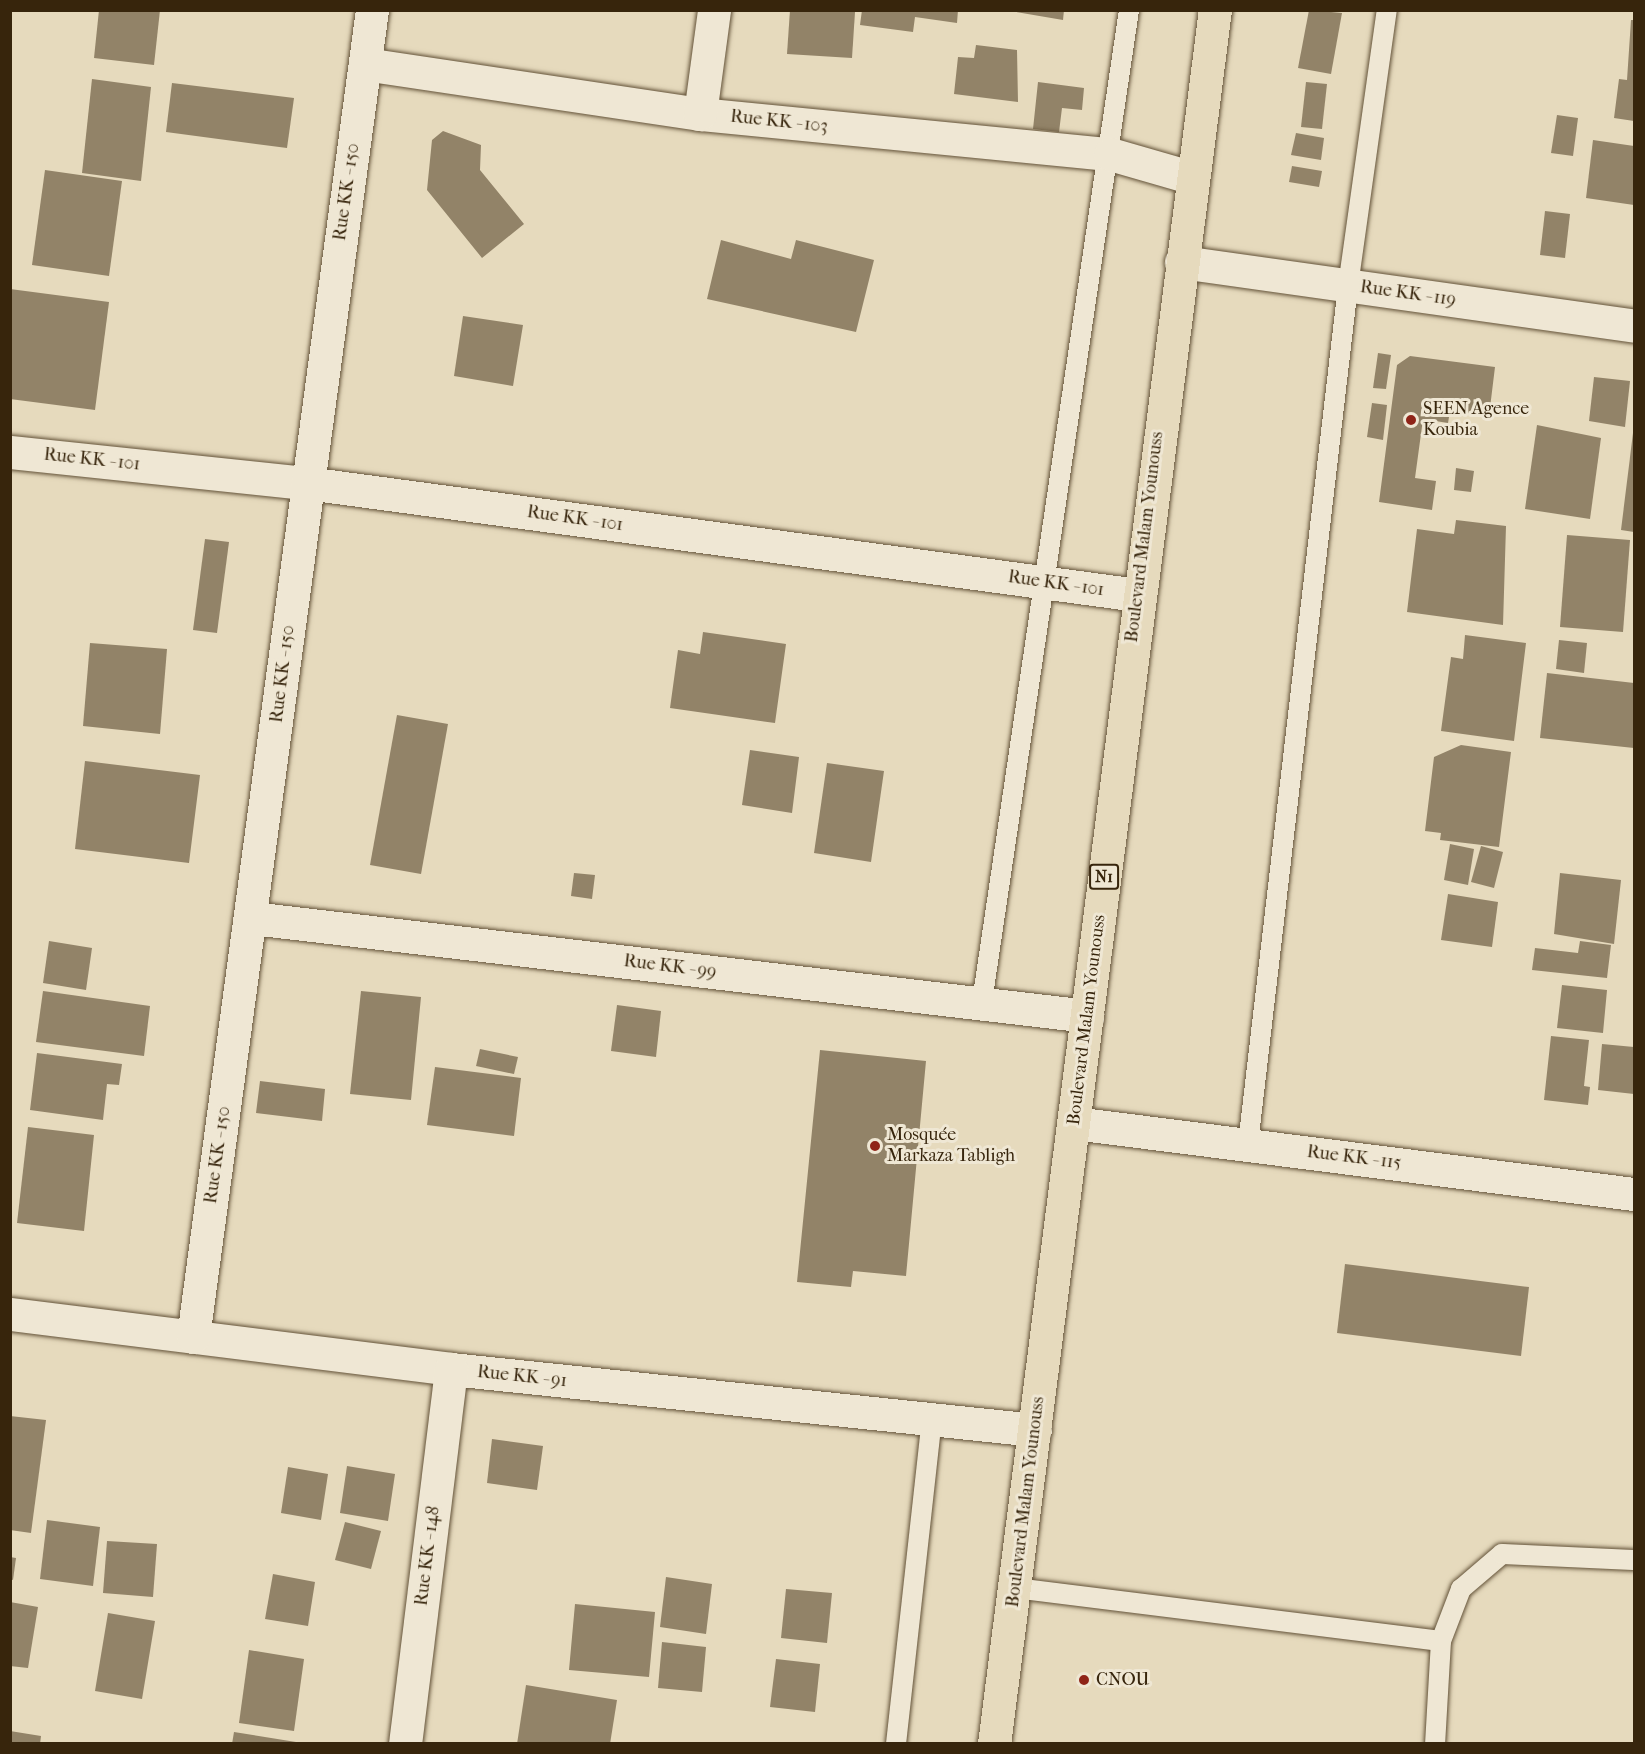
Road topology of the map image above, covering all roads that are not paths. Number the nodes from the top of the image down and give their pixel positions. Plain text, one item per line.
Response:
1 (372, 10) edge
2 (714, 10) edge
3 (1129, 10) edge
4 (1215, 10) edge
5 (1387, 10) edge
6 (365, 64) junction
7 (700, 114) junction
8 (1110, 154) junction
9 (1193, 178) junction
10 (1181, 262) junction
11 (1348, 286) junction
12 (1635, 326) edge
13 (10, 452) edge
14 (307, 483) junction
15 (1044, 582) junction
16 (1138, 595) junction
17 (252, 918) junction
18 (982, 1002) junction
19 (1088, 1016) junction
20 (1074, 1123) junction
21 (1248, 1144) junction
22 (1635, 1194) edge
23 (10, 1314) edge
24 (193, 1337) junction
25 (451, 1369) junction
26 (932, 1419) junction
27 (1035, 1430) junction
28 (1635, 1560) edge
29 (1015, 1588) junction
30 (1441, 1641) junction
31 (405, 1743) edge
32 (896, 1743) edge
33 (994, 1743) edge
34 (1435, 1743) edge

1 - 6 street, Rue KK - 150
2 - 7 street
3 - 8 lane
4 - 9 main road, Boulevard Malam Younouss / N1
5 - 11 lane
6 - 7 street, Rue KK - 103
6 - 14 street, Rue KK - 150
7 - 8 street, Rue KK - 103
8 - 9 street, Rue KK - 103
8 - 15 lane
9 - 10 main road, Boulevard Malam Younouss / N1
10 - 11 street, Rue KK - 119
10 - 16 main road, Boulevard Malam Younouss / N1
11 - 12 street, Rue KK - 119
11 - 21 lane
13 - 14 street, Rue KK - 101
14 - 15 street, Rue KK - 101
14 - 17 street, Rue KK - 150
15 - 16 street, Rue KK - 101
15 - 18 lane
16 - 19 main road, Boulevard Malam Younouss / N1
17 - 18 street, Rue KK - 99
17 - 24 street, Rue KK - 150
18 - 19 street, Rue KK - 99
19 - 20 main road, Boulevard Malam Younouss / N1
20 - 21 street, Rue KK - 115
20 - 27 main road, Boulevard Malam Younouss / N1
21 - 22 street, Rue KK - 115
23 - 24 street, Rue KK - 91
24 - 25 street, Rue KK - 91
25 - 26 street, Rue KK - 91
25 - 31 street, Rue KK - 148
26 - 27 street, Rue KK - 91
26 - 32 lane
27 - 29 main road, Boulevard Malam Younouss / N1
28 - 30 lane
29 - 30 lane
29 - 33 main road, Boulevard Malam Younouss / N1
30 - 34 lane

